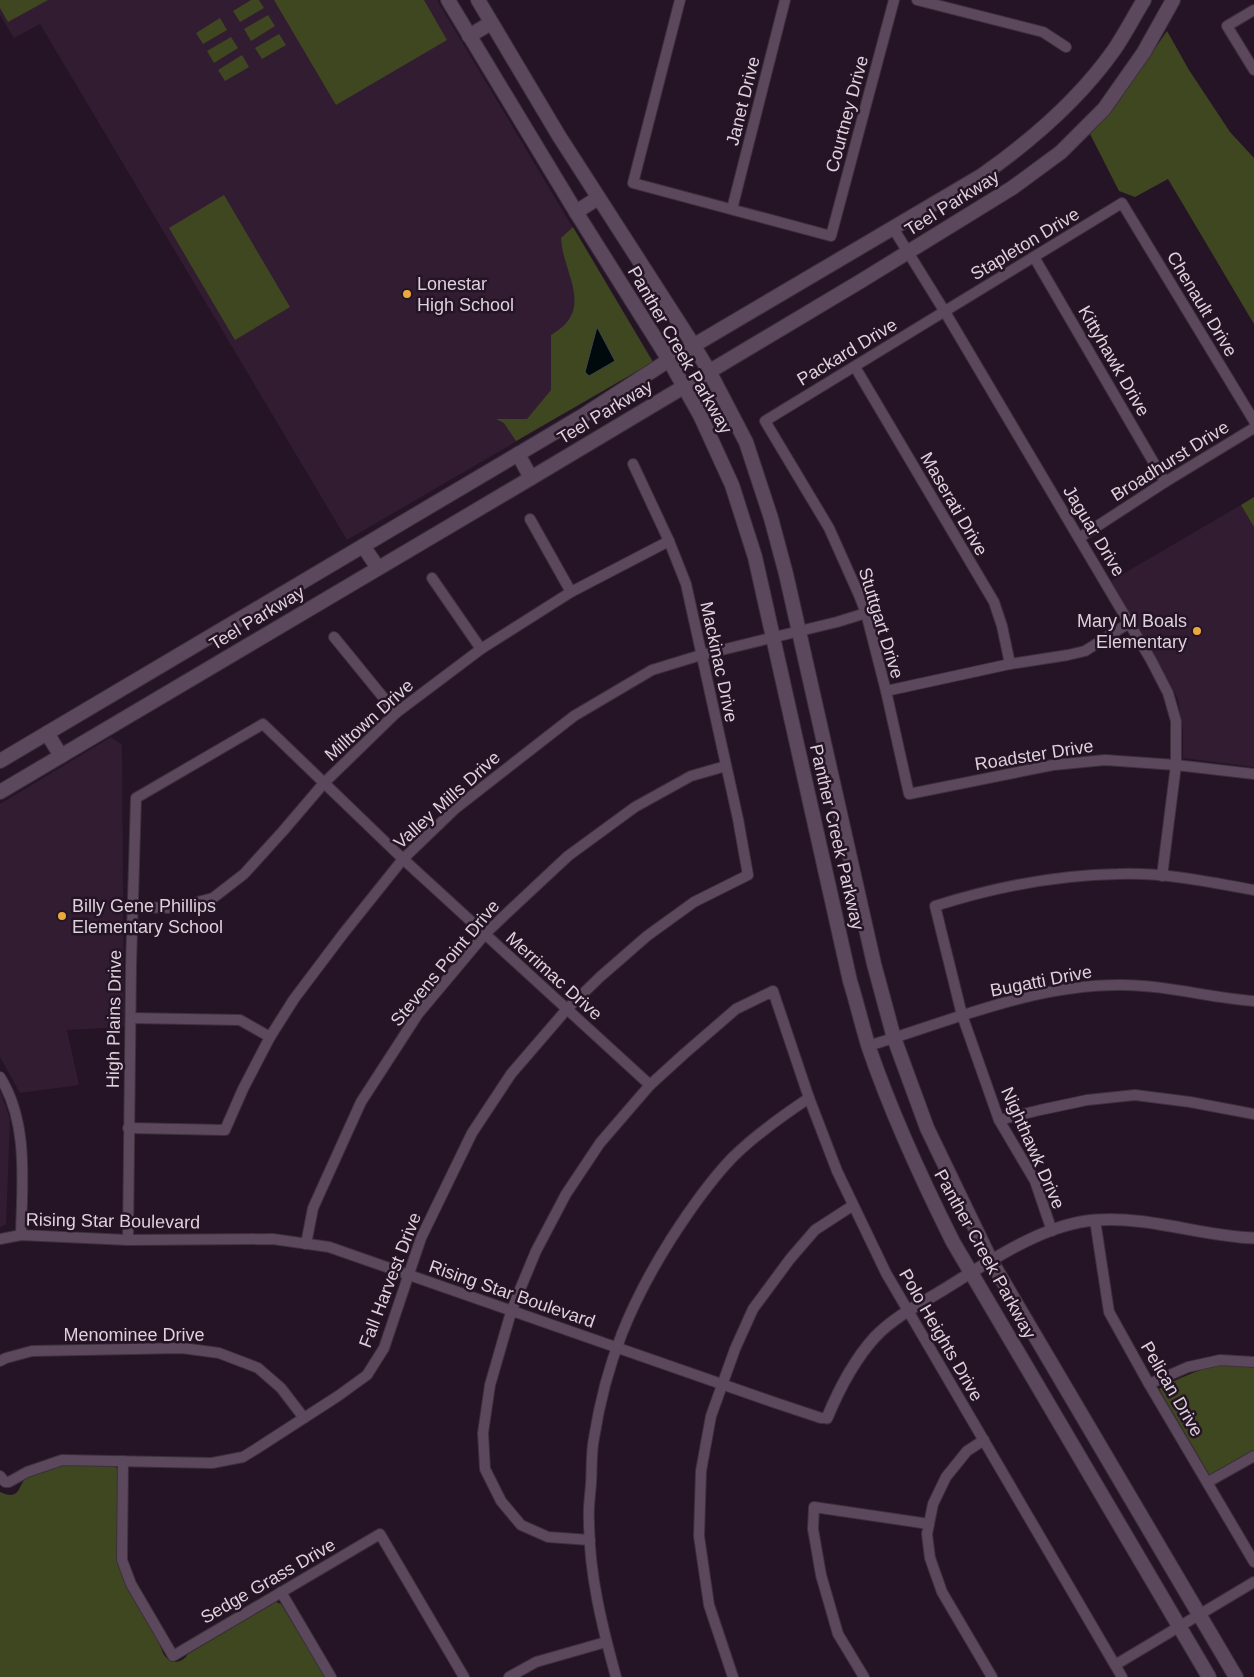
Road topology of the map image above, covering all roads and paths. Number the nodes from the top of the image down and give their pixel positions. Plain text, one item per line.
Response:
1 (448, 0) edge
2 (478, 0) edge
3 (680, 0) edge
4 (785, 0) edge
5 (894, 0) edge
6 (917, 0) edge
7 (1144, 0) edge
8 (1173, 0) edge
9 (1254, 10) edge
10 (492, 23) junction
11 (469, 36) junction
12 (1066, 47) dead end
13 (1254, 70) edge
14 (598, 198) junction
15 (1122, 203) joint
16 (732, 209) junction
17 (576, 212) junction
18 (893, 228) junction
19 (908, 252) junction
20 (1034, 257) junction
21 (945, 312) junction
22 (694, 346) junction
23 (669, 360) junction
24 (855, 367) junction
25 (709, 371) junction
26 (684, 387) junction
27 (765, 420) joint
28 (1254, 421) edge
29 (1254, 428) edge
30 (518, 454) junction
31 (633, 464) dead end
32 (531, 478) junction
33 (1165, 482) junction
34 (530, 519) dead end
35 (1079, 538) junction
36 (669, 541) junction
37 (363, 546) junction
38 (378, 568) junction
39 (432, 578) dead end
40 (571, 592) junction
41 (866, 614) junction
42 (1129, 623) junction
43 (799, 632) junction
44 (334, 637) dead end
45 (773, 638) junction
46 (482, 649) junction
47 (700, 655) junction
48 (1010, 664) junction
49 (886, 691) junction
50 (396, 713) junction
51 (47, 733) junction
52 (61, 756) junction
53 (0, 761) edge
54 (1176, 765) junction
55 (726, 766) junction
56 (1254, 774) edge
57 (324, 783) junction
58 (0, 792) edge
59 (909, 794) joint
60 (136, 798) joint
61 (403, 859) junction
62 (748, 875) joint
63 (1162, 876) junction
64 (1254, 890) edge
65 (132, 907) junction
66 (485, 934) junction
67 (1254, 1001) edge
68 (567, 1010) junction
69 (962, 1015) junction
70 (130, 1018) junction
71 (270, 1037) junction
72 (894, 1038) junction
73 (868, 1046) junction
74 (0, 1077) edge
75 (650, 1085) junction
76 (810, 1098) junction
77 (1254, 1114) edge
78 (1000, 1120) junction
79 (128, 1128) junction
80 (852, 1206) junction
81 (1095, 1220) junction
82 (1052, 1231) junction
83 (21, 1235) junction
84 (1254, 1238) edge
85 (0, 1239) edge
86 (128, 1240) junction
87 (306, 1244) junction
88 (991, 1261) junction
89 (971, 1273) junction
90 (408, 1274) junction
91 (512, 1311) junction
92 (908, 1311) junction
93 (616, 1347) junction
94 (0, 1361) edge
95 (1254, 1362) edge
96 (722, 1384) junction
97 (1149, 1384) junction
98 (304, 1418) junction
99 (827, 1418) joint
100 (984, 1440) junction
101 (1254, 1456) edge
102 (124, 1461) junction
103 (2, 1479) edge
104 (1208, 1482) junction
105 (929, 1524) junction
106 (590, 1540) junction
107 (1254, 1562) edge
108 (1254, 1582) edge
109 (281, 1592) junction
110 (1199, 1616) junction
111 (1180, 1627) junction
112 (606, 1642) junction
113 (1115, 1665) junction
114 (331, 1677) edge
115 (464, 1677) edge
116 (510, 1677) edge
117 (616, 1677) edge
118 (733, 1677) edge
119 (864, 1677) edge
120 (992, 1677) edge
121 (1122, 1677) edge
122 (1209, 1677) edge
123 (1236, 1677) edge

1 - 11 main road, Panther Creek Parkway
2 - 10 main road, Panther Creek Parkway
3 - 16 street
4 - 16 street, Janet Drive
5 - 16 street, Courtney Drive
6 - 12 street
7 - 18 main road, Teel Parkway
8 - 19 main road, Teel Parkway
9 - 13 street
10 - 11 main road
10 - 14 main road, Panther Creek Parkway
11 - 17 main road, Panther Creek Parkway
14 - 17 main road
14 - 22 main road, Panther Creek Parkway
15 - 20 street, Stapleton Drive
15 - 28 street, Chenault Drive
17 - 23 main road, Panther Creek Parkway
18 - 19 street, Jaguar Drive
18 - 22 main road, Teel Parkway
19 - 21 street, Jaguar Drive
19 - 25 main road, Teel Parkway
20 - 21 street, Stapleton Drive
20 - 33 street, Kittyhawk Drive
21 - 24 street, Packard Drive
21 - 35 street, Jaguar Drive
22 - 23 main road, Teel Parkway
22 - 25 main road, Panther Creek Parkway
23 - 26 main road, Panther Creek Parkway
23 - 30 main road, Teel Parkway
24 - 27 street, Packard Drive
24 - 48 street, Maserati Drive
25 - 26 main road, Teel Parkway
25 - 43 main road, Panther Creek Parkway
26 - 32 main road, Teel Parkway
26 - 45 main road, Panther Creek Parkway
27 - 41 street, Stuttgart Drive
29 - 33 street, Broadhurst Drive
30 - 32 main road
30 - 37 main road, Teel Parkway
31 - 36 street, Mackinac Drive
32 - 38 main road, Teel Parkway
33 - 35 street, Broadhurst Drive
34 - 40 street
35 - 42 street, Jaguar Drive
36 - 40 street, Milltown Drive
36 - 47 street, Mackinac Drive
37 - 38 main road
37 - 51 main road, Teel Parkway
38 - 52 main road, Teel Parkway
39 - 46 street
40 - 46 street, Milltown Drive
41 - 43 street, Valley Mills Drive
41 - 49 street, Stuttgart Drive
42 - 48 street
42 - 54 street, Jaguar Drive
43 - 45 street, Valley Mills Drive
43 - 72 main road, Panther Creek Parkway
44 - 50 street
45 - 47 street, Valley Mills Drive
45 - 73 main road, Panther Creek Parkway
46 - 50 street, Milltown Drive
47 - 55 street, Mackinac Drive
47 - 61 street, Valley Mills Drive
48 - 49 street
49 - 59 street, Stuttgart Drive
50 - 57 street, Milltown Drive
51 - 52 main road
51 - 53 main road, Teel Parkway
52 - 58 main road, Teel Parkway
54 - 56 street, Roadster Drive
54 - 59 street, Roadster Drive
54 - 63 street, Jaguar Drive
55 - 62 street, Mackinac Drive
55 - 66 street, Stevens Point Drive
57 - 60 street, Merrimac Drive
57 - 61 street, Merrimac Drive
57 - 65 street, Milltown Drive
60 - 65 street, High Plains Drive
61 - 66 street, Merrimac Drive
61 - 71 street, Valley Mills Drive
62 - 68 street, Fall Harvest Drive
63 - 64 street
63 - 69 street, Nighthawk Drive
65 - 70 street, High Plains Drive
66 - 68 street, Merrimac Drive
66 - 87 street, Stevens Point Drive
67 - 69 street, Bugatti Drive
68 - 75 street, Merrimac Drive
68 - 90 street, Fall Harvest Drive
69 - 72 street, Bugatti Drive
69 - 78 street, Nighthawk Drive
70 - 71 street
70 - 79 street, High Plains Drive
71 - 79 street, Valley Mills Drive
72 - 73 street, Bugatti Drive
72 - 88 main road, Panther Creek Parkway
73 - 89 main road, Panther Creek Parkway
74 - 83 street
75 - 76 street, Polo Heights Drive
75 - 91 street
76 - 80 street, Polo Heights Drive
76 - 93 street
77 - 78 street
78 - 82 street, Nighthawk Drive
79 - 86 street, High Plains Drive
80 - 92 street, Polo Heights Drive
80 - 96 street
81 - 82 street
81 - 84 street
81 - 97 street, Pelican Drive
82 - 88 street
83 - 85 street, Rising Star Boulevard
83 - 86 street, Rising Star Boulevard
86 - 87 street, Rising Star Boulevard
87 - 90 street, Rising Star Boulevard
88 - 89 street
88 - 110 main road, Panther Creek Parkway
89 - 92 street
89 - 111 main road, Panther Creek Parkway
90 - 91 street, Rising Star Boulevard
90 - 98 street, Fall Harvest Drive
91 - 93 street, Rising Star Boulevard
91 - 106 street
92 - 99 street
92 - 100 street, Polo Heights Drive
93 - 96 street, Rising Star Boulevard
93 - 106 street
94 - 98 street, Menominee Drive
95 - 97 street
96 - 99 street, Rising Star Boulevard
96 - 118 street
97 - 104 street, Pelican Drive
98 - 102 street, Fall Harvest Drive
100 - 105 street
100 - 113 street, Polo Heights Drive
101 - 104 street
102 - 103 street, Fall Harvest Drive
102 - 109 street, Sedge Grass Drive
104 - 107 street, Pelican Drive
105 - 119 street
105 - 120 street
106 - 112 street
108 - 110 street
109 - 114 street
109 - 115 street, Sedge Grass Drive
110 - 111 street
110 - 123 main road, Panther Creek Parkway
111 - 113 street
111 - 122 main road, Panther Creek Parkway
112 - 116 street
112 - 117 street
113 - 121 street, Polo Heights Drive

